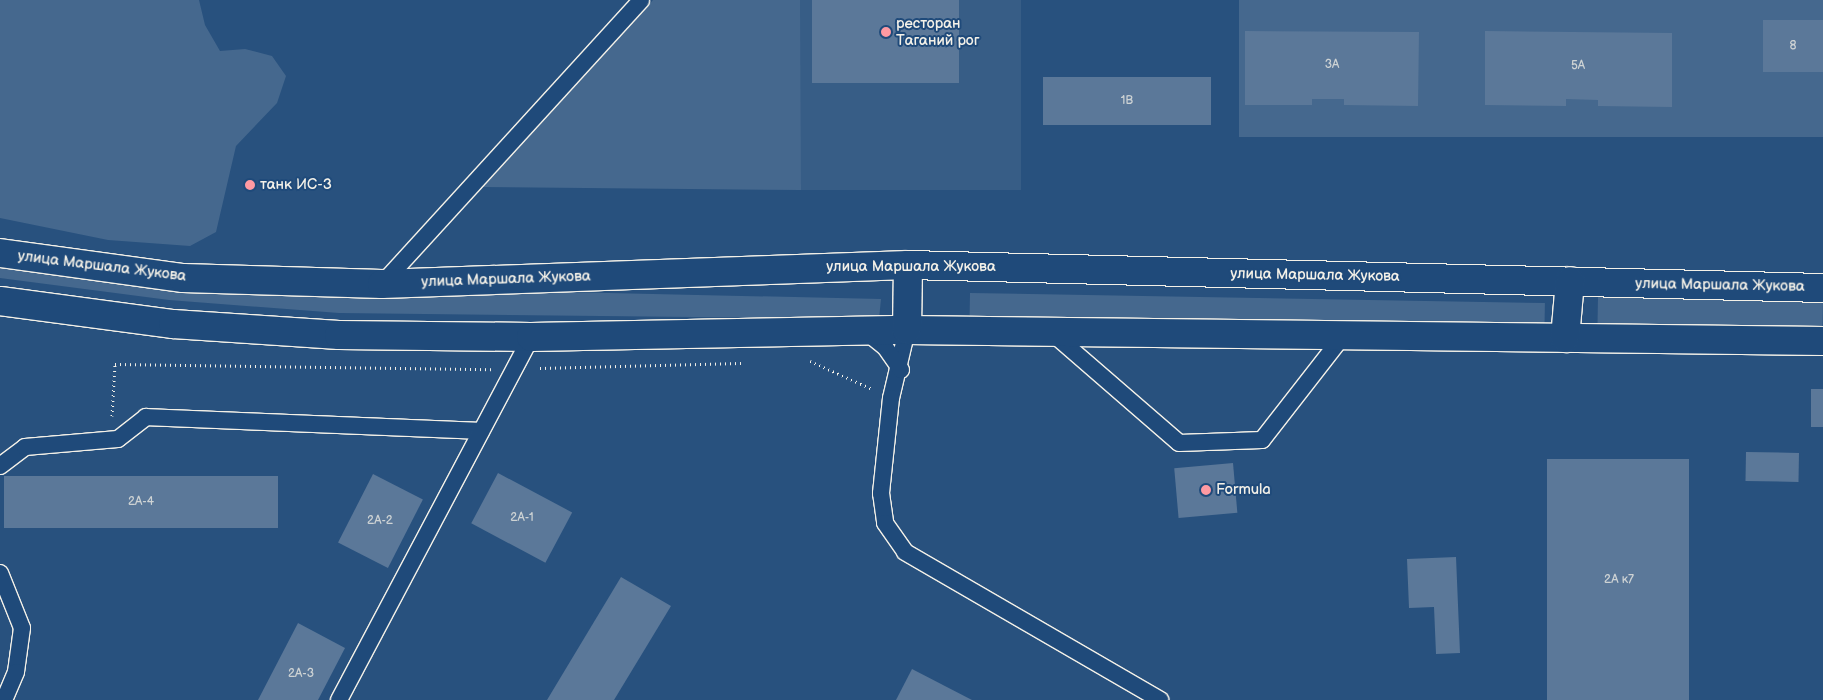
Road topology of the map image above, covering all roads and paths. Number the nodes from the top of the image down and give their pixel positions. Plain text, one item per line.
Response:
1 (641, 0) edge
2 (0, 253) edge
3 (908, 264) junction
4 (1570, 281) junction
5 (382, 284) junction
6 (1823, 288) edge
7 (0, 301) edge
8 (907, 330) junction
9 (865, 331) junction
10 (1051, 332) junction
11 (1343, 336) junction
12 (531, 337) junction
13 (1565, 338) junction
14 (1823, 341) edge
15 (803, 362) dead end
16 (743, 363) dead end
17 (514, 368) junction
18 (901, 370) junction
19 (891, 398) junction
20 (481, 431) junction
21 (111, 440) junction
22 (0, 466) edge
23 (0, 574) edge
24 (4, 700) edge
25 (338, 700) edge
26 (1160, 700) edge

1 - 5 lane
2 - 5 main road, улица Маршала Жукова
3 - 4 main road, улица Маршала Жукова
3 - 5 main road, улица Маршала Жукова
3 - 8 main road
4 - 6 main road, улица Маршала Жукова
4 - 13 main road
7 - 12 main road
8 - 9 main road
8 - 10 main road
8 - 18 lane
9 - 12 main road
9 - 18 lane
10 - 11 main road
10 - 11 lane
11 - 13 main road
12 - 17 lane
13 - 14 main road
15 - 19 path
16 - 17 path
17 - 20 lane
17 - 21 path
18 - 19 lane
19 - 26 lane
20 - 21 lane
20 - 25 lane
21 - 22 lane
23 - 24 lane

